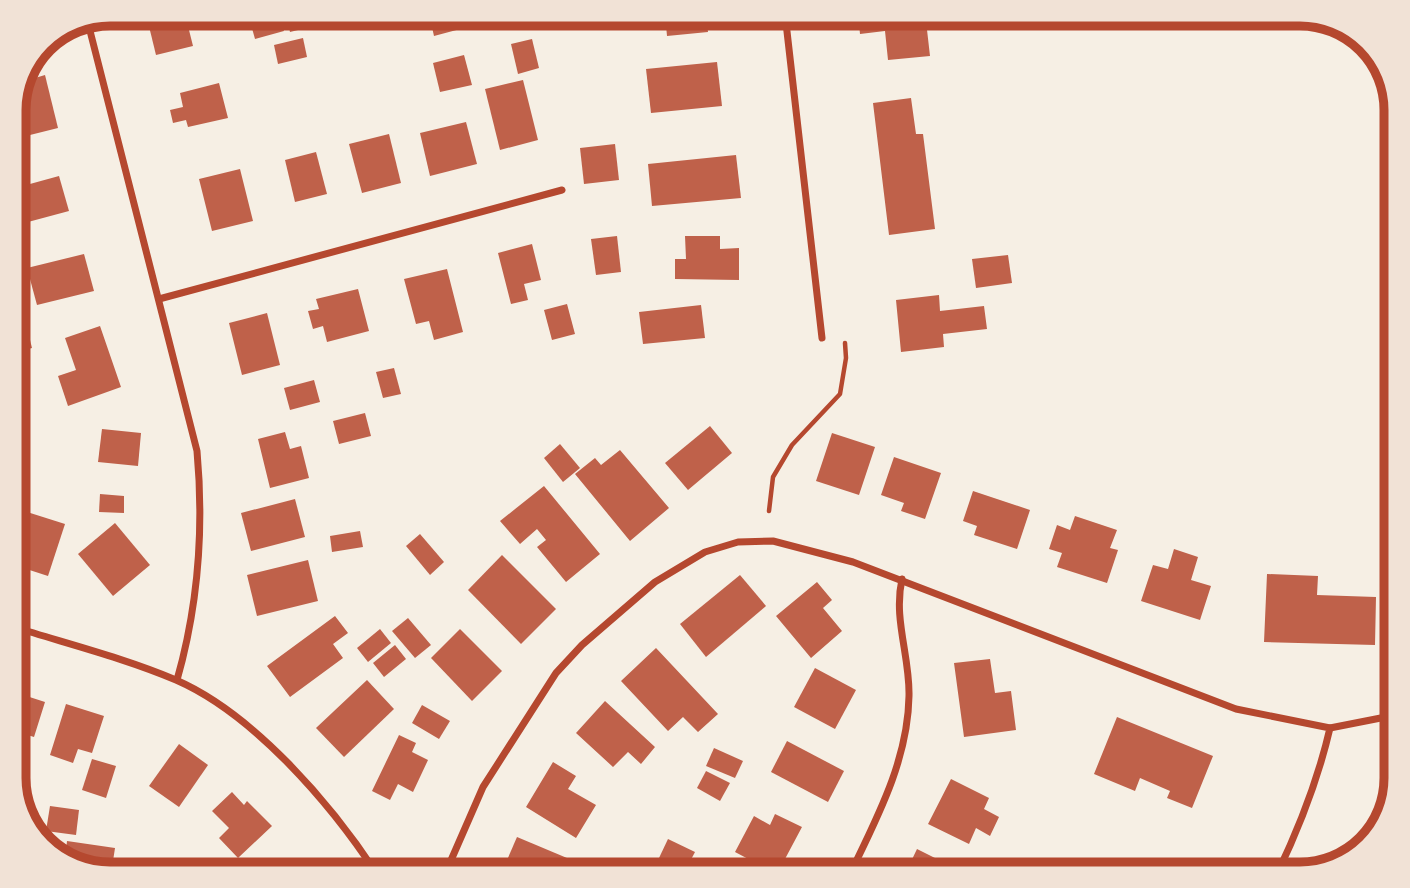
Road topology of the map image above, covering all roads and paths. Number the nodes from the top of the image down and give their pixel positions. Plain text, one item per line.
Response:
1 (786, 26) edge
2 (90, 29) edge
3 (562, 190) dead end
4 (159, 299) junction
5 (822, 338) dead end
6 (845, 344) dead end
7 (769, 511) dead end
8 (902, 579) junction
9 (26, 632) edge
10 (177, 680) junction
11 (1384, 717) edge
12 (1330, 728) junction
13 (368, 862) edge
14 (450, 862) edge
15 (855, 862) edge
16 (1283, 862) edge

1 - 5 street
2 - 4 street
3 - 4 street
4 - 10 street
6 - 7 path
8 - 12 street
8 - 14 street
8 - 15 street
9 - 10 street
10 - 13 street
11 - 12 street
12 - 16 street

